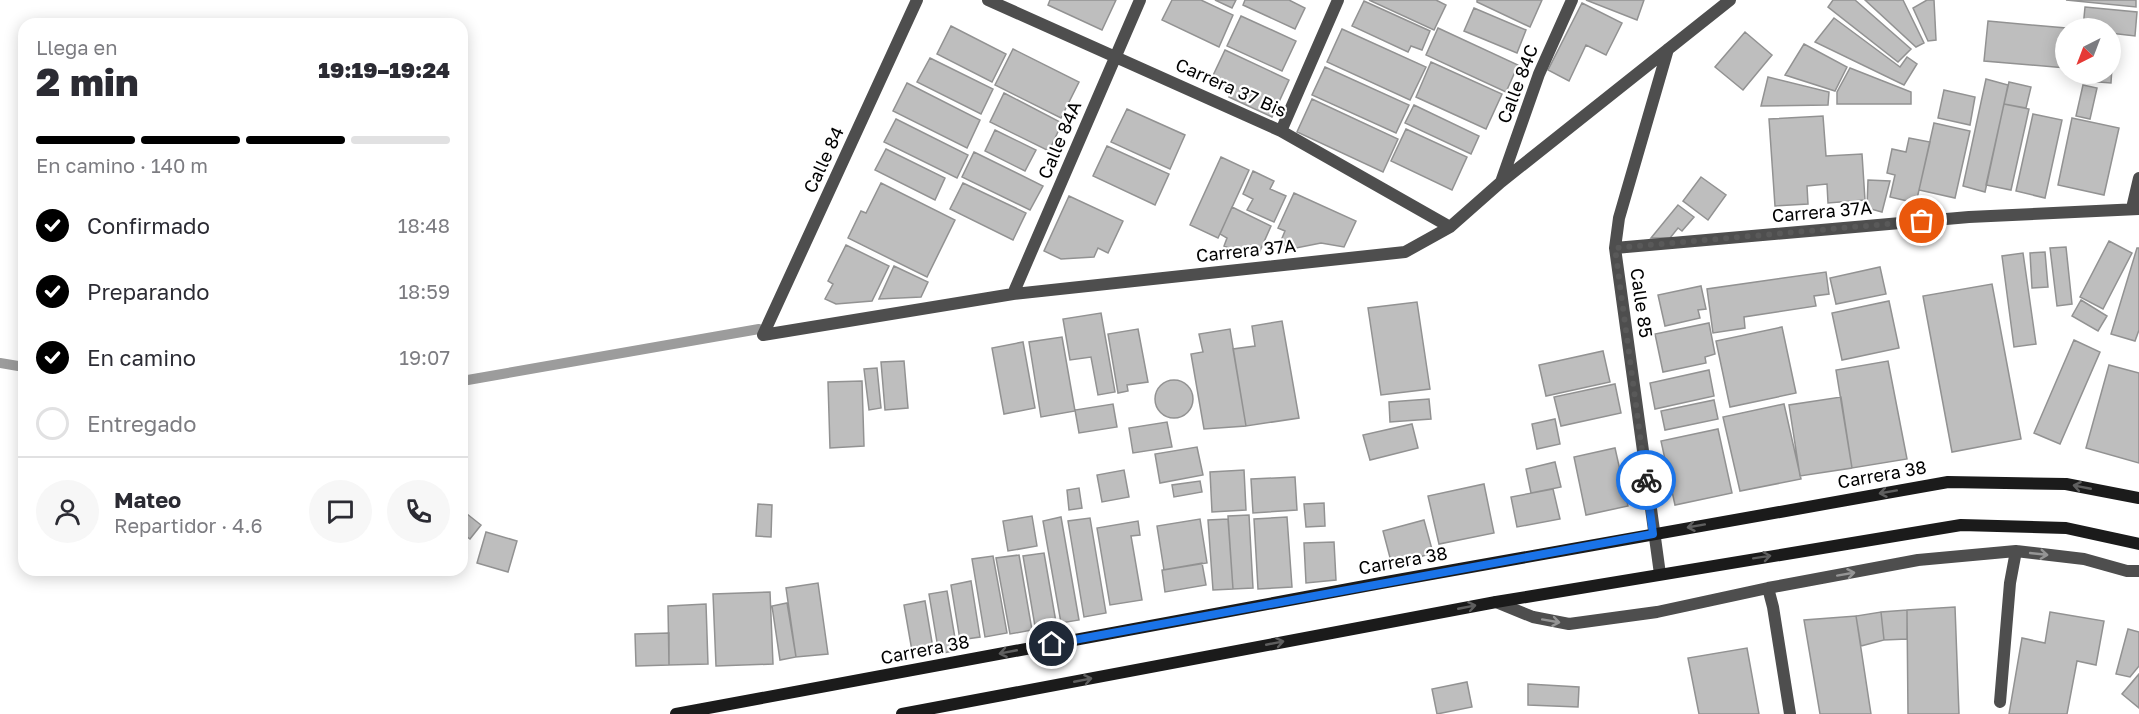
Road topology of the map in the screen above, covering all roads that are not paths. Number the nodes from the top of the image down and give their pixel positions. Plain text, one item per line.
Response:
1 (917, 0) edge
2 (988, 0) edge
3 (1140, 0) edge
4 (1338, 0) edge
5 (1572, 0) edge
6 (1730, 0) edge
7 (1668, 49) junction
8 (1116, 56) junction
9 (1281, 130) junction
10 (2139, 178) edge
11 (1501, 183) junction
12 (2136, 208) edge
13 (1450, 227) junction
14 (1615, 248) junction
15 (1013, 294) junction
16 (763, 335) joint
17 (2139, 498) edge
18 (1653, 534) junction
19 (2139, 544) edge
20 (2016, 551) junction
21 (2139, 571) edge
22 (1660, 574) junction
23 (1768, 588) junction
24 (1496, 602) junction
25 (2000, 702) dead end
26 (676, 714) edge
27 (902, 714) edge
28 (1790, 714) edge

1 - 16 street, Calle 84
2 - 8 street, Carrera 37 Bis
3 - 8 street, Calle 84A
4 - 9 street
5 - 11 street, Calle 84C
6 - 7 street
7 - 11 street, Carrera 37A
7 - 14 street, Calle 85
8 - 9 street, Carrera 37 Bis
8 - 15 street, Calle 84A
9 - 13 street, Carrera 37 Bis
10 - 12 street
11 - 13 street, Carrera 37A
12 - 14 street, Carrera 37A
13 - 15 street, Carrera 37A
14 - 18 street, Calle 85
15 - 16 street, Carrera 37A
17 -> 18 main road, Carrera 38
18 - 22 street, Calle 85
18 -> 26 main road, Carrera 38
22 -> 19 main road
20 -> 21 street
23 -> 20 street
20 - 25 street
22 - 24 main road
24 -> 23 street
23 - 28 street
27 -> 24 main road

